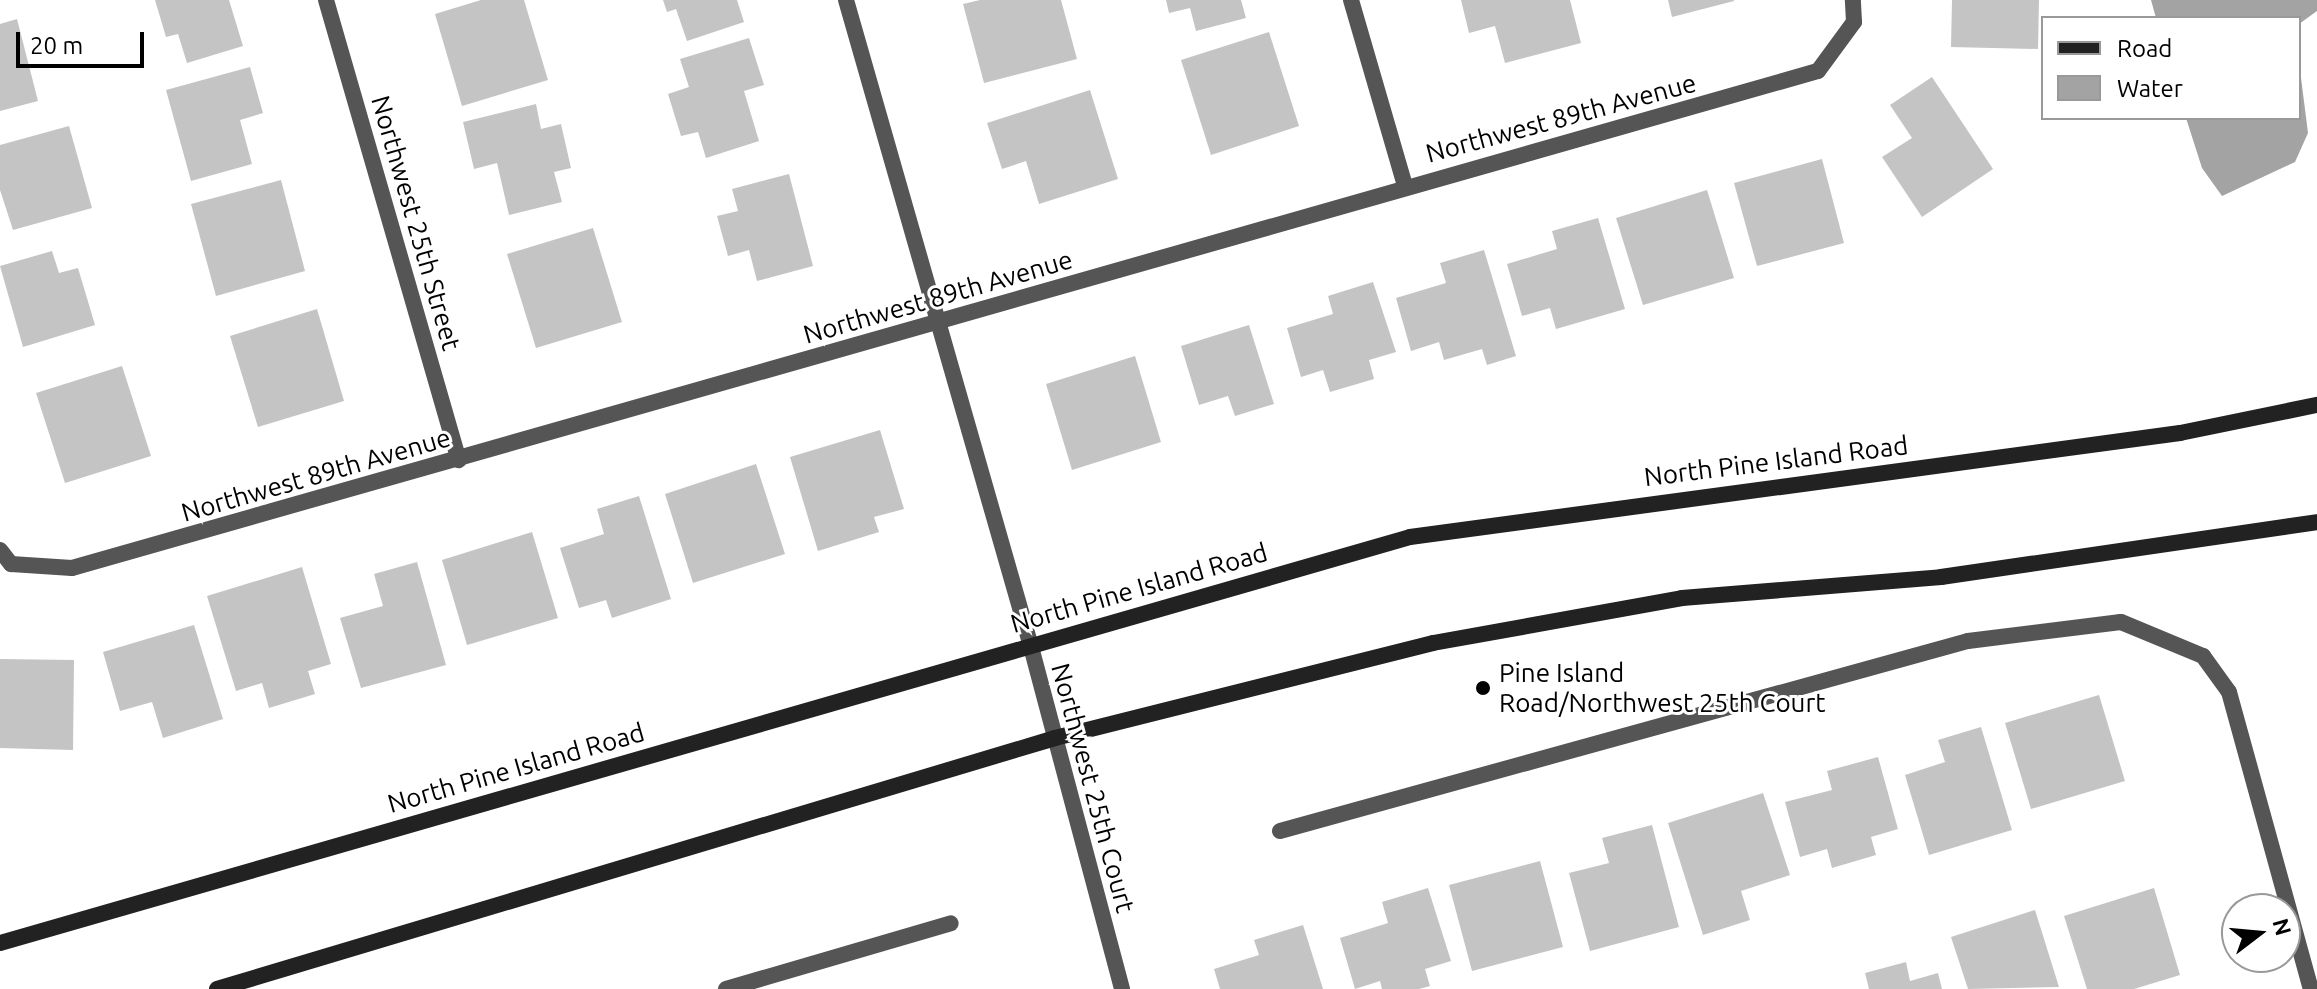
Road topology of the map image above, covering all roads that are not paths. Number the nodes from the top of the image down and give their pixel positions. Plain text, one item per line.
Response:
1 (326, 0) edge
2 (846, 0) edge
3 (1351, 0) edge
4 (1853, 0) edge
5 (1405, 186) junction
6 (940, 322) junction
7 (2317, 405) edge
8 (459, 460) junction
9 (2317, 522) edge
10 (0, 550) edge
11 (1030, 643) junction
12 (1055, 738) junction
13 (1280, 831) dead end
14 (951, 923) dead end
15 (0, 943) edge
16 (217, 989) edge
17 (726, 989) edge
18 (1122, 989) edge
19 (2311, 989) edge

1 - 8 street, Northwest 25th Street
2 - 6 street, Northwest 25th Court
3 - 5 street
4 - 5 street, Northwest 89th Avenue
5 - 6 street, Northwest 89th Avenue
6 - 8 street, Northwest 89th Avenue
6 - 11 street, Northwest 25th Court
7 - 11 main road, North Pine Island Road
8 - 10 street, Northwest 89th Avenue
9 - 12 main road
11 - 12 street, Northwest 25th Court
11 - 15 main road, North Pine Island Road
12 - 16 main road
12 - 18 street, Northwest 25th Court
13 - 19 street
14 - 17 street

